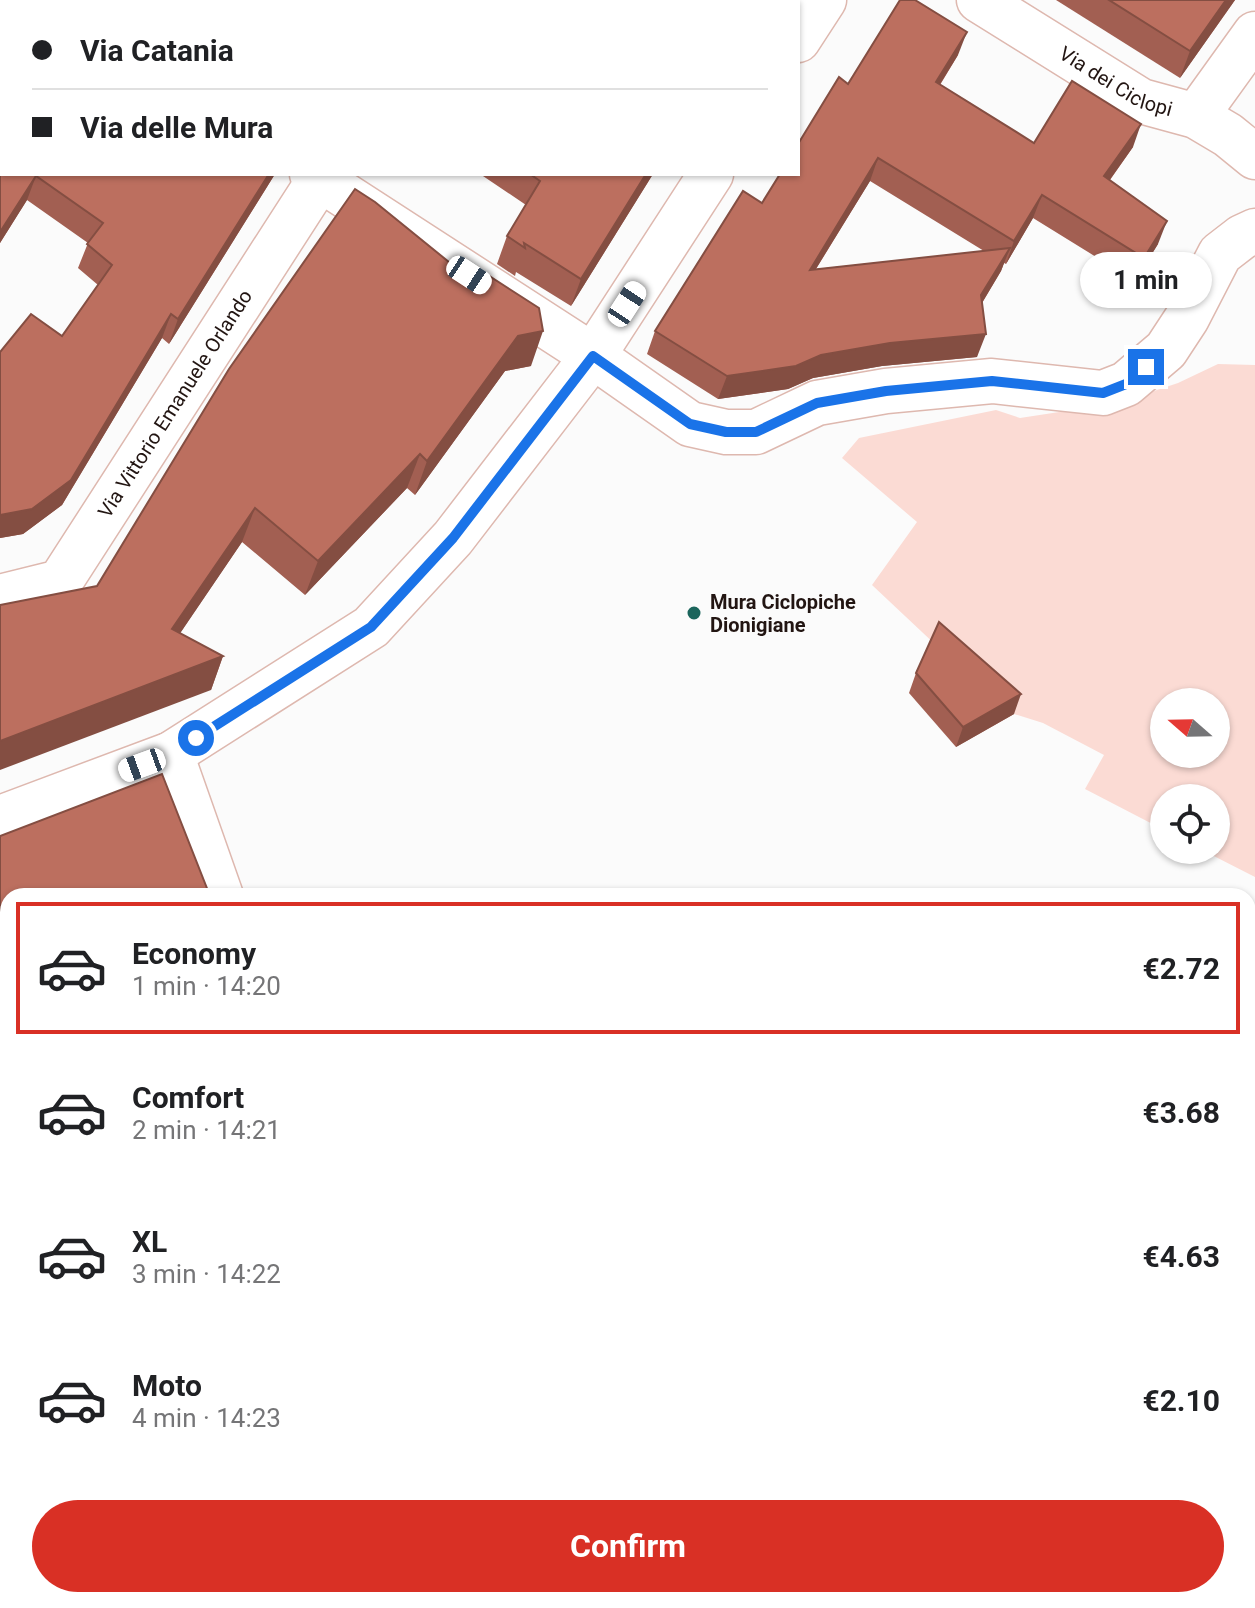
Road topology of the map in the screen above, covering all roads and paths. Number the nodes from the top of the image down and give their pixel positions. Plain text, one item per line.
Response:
1 (824, 0) edge
2 (979, 0) edge
3 (1255, 34) edge
4 (800, 37) edge
5 (1196, 116) junction
6 (1255, 157) edge
7 (319, 176) edge
8 (710, 176) edge
9 (1255, 231) edge
10 (593, 356) junction
11 (0, 597) edge
12 (171, 754) junction
13 (0, 818) edge
14 (218, 888) edge

1 - 4 street
2 - 5 street, Via dei Ciclopi
3 - 5 street
5 - 6 street, Via dei Ciclopi
7 - 10 street
7 - 11 street, Via Vittorio Emanuele Orlando
8 - 10 street
9 - 10 street
10 - 12 street
12 - 13 street
12 - 14 street

